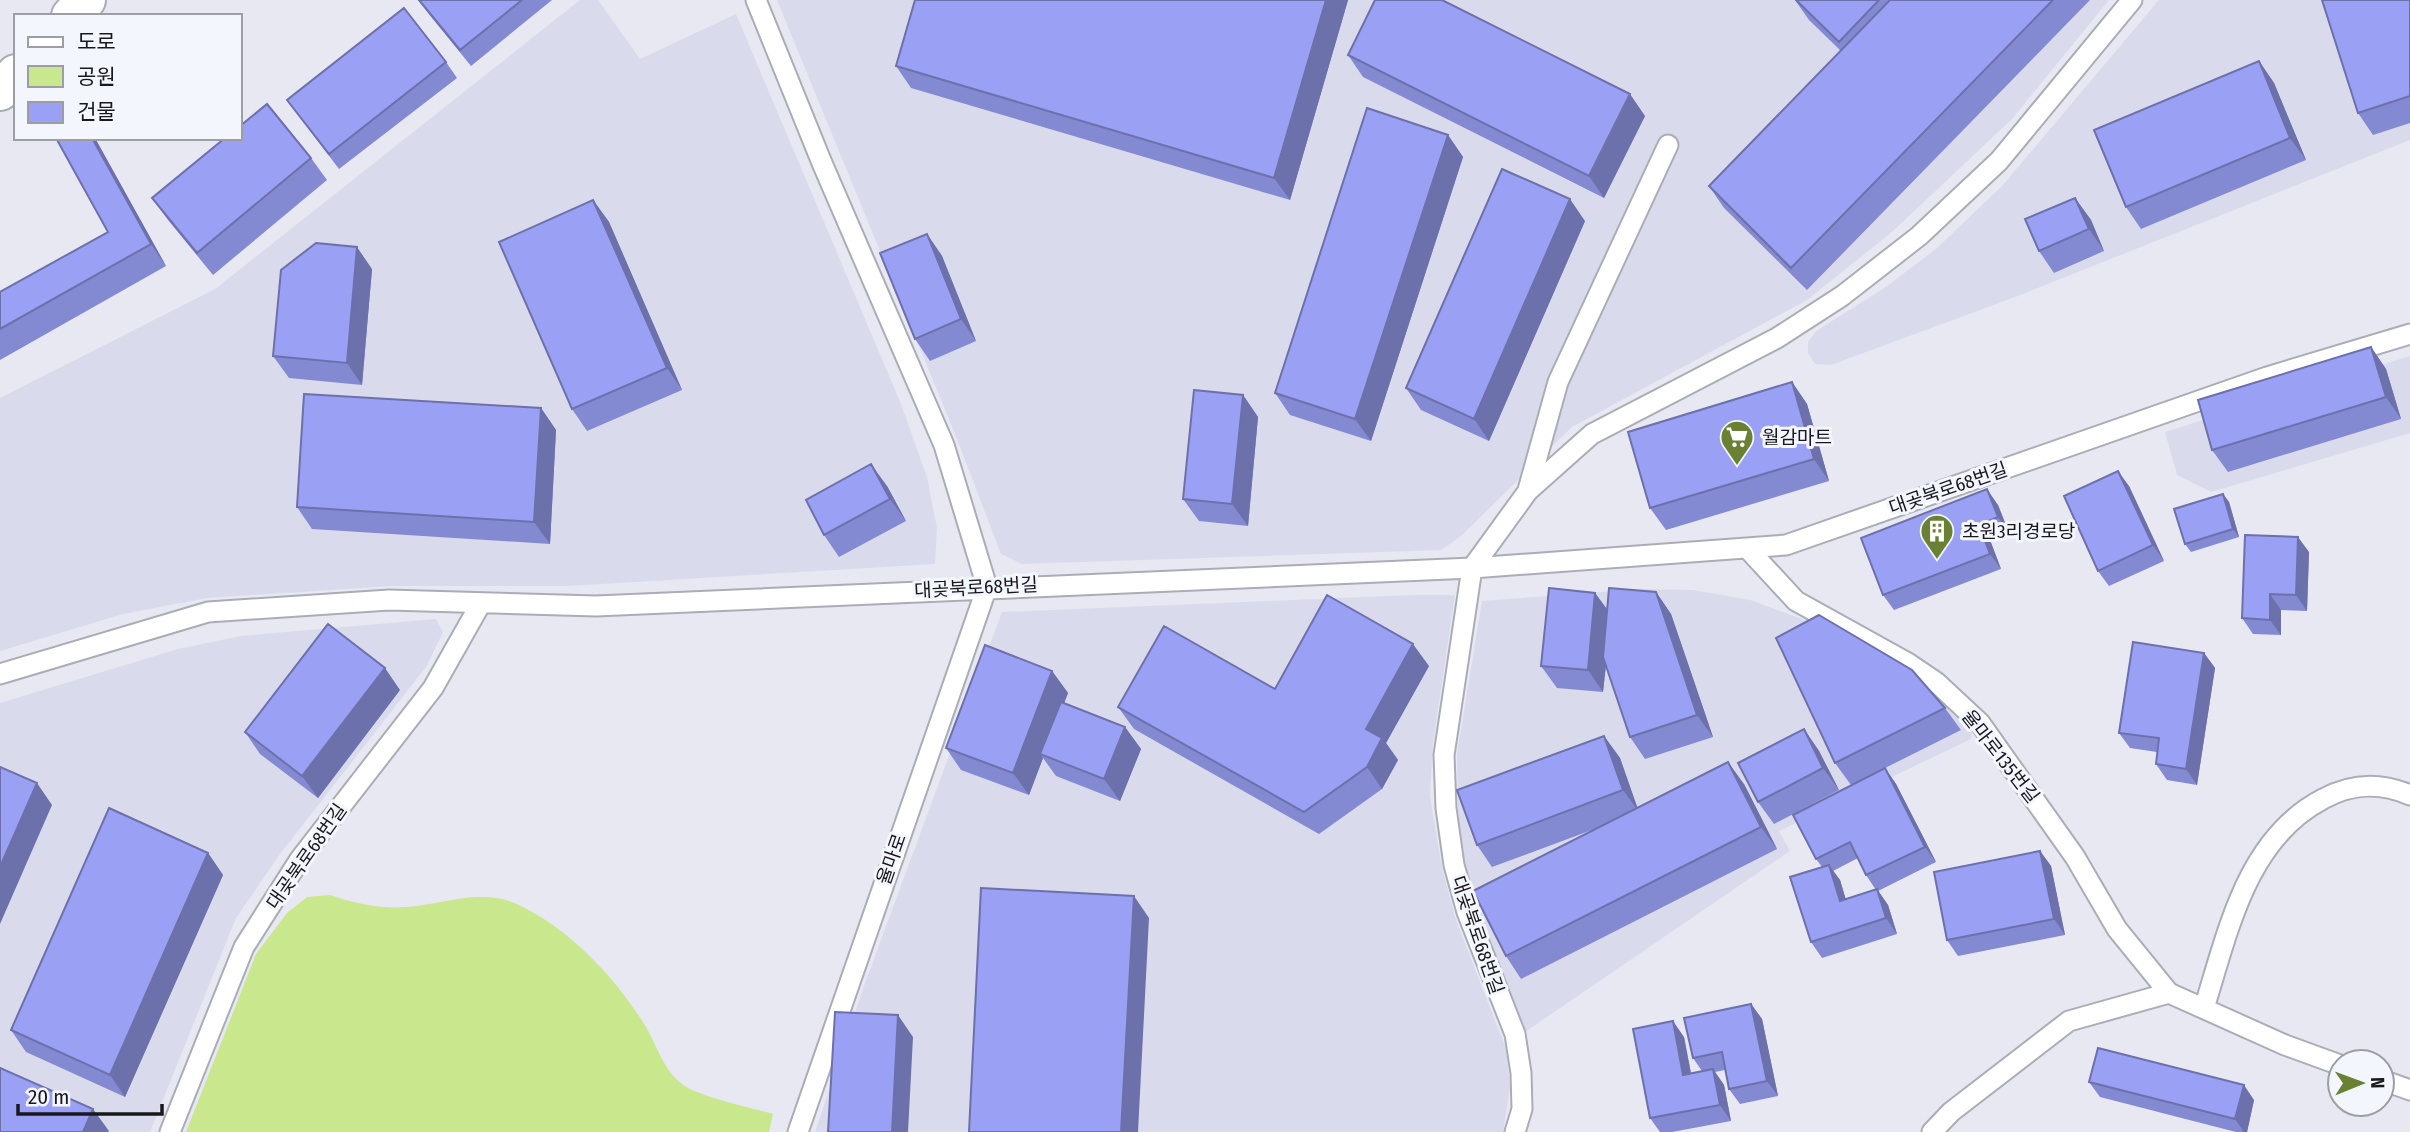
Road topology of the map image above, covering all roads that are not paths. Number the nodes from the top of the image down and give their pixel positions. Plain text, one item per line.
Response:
1 (86, 0) edge
2 (756, 0) edge
3 (2132, 0) edge
4 (73, 14) edge
5 (14, 76) edge
6 (0, 91) edge
7 (1668, 145) dead end
8 (2410, 334) edge
9 (1528, 491) junction
10 (1747, 548) junction
11 (1472, 568) junction
12 (987, 587) junction
13 (481, 603) junction
14 (0, 674) edge
15 (2410, 795) edge
16 (2169, 993) junction
17 (2204, 1009) junction
18 (2326, 1060) edge
19 (170, 1132) edge
20 (798, 1132) edge
21 (1515, 1132) edge
22 (1932, 1132) edge

1 - 4 street
2 - 12 lane
3 - 9 lane, 대곶북로68번길
5 - 6 street
7 - 9 lane
8 - 10 lane, 대곶북로68번길
9 - 11 lane, 대곶북로68번길
10 - 11 lane, 대곶북로68번길
10 - 16 lane, 율마로135번길
11 - 12 lane, 대곶북로68번길
11 - 21 lane, 대곶북로68번길
12 - 13 lane, 대곶북로68번길
12 - 20 lane, 율마로
13 - 14 lane, 대곶북로68번길
13 - 19 lane, 대곶북로68번길
15 - 17 lane
16 - 17 lane, 율마로135번길
16 - 22 lane
17 - 18 lane, 율마로135번길

